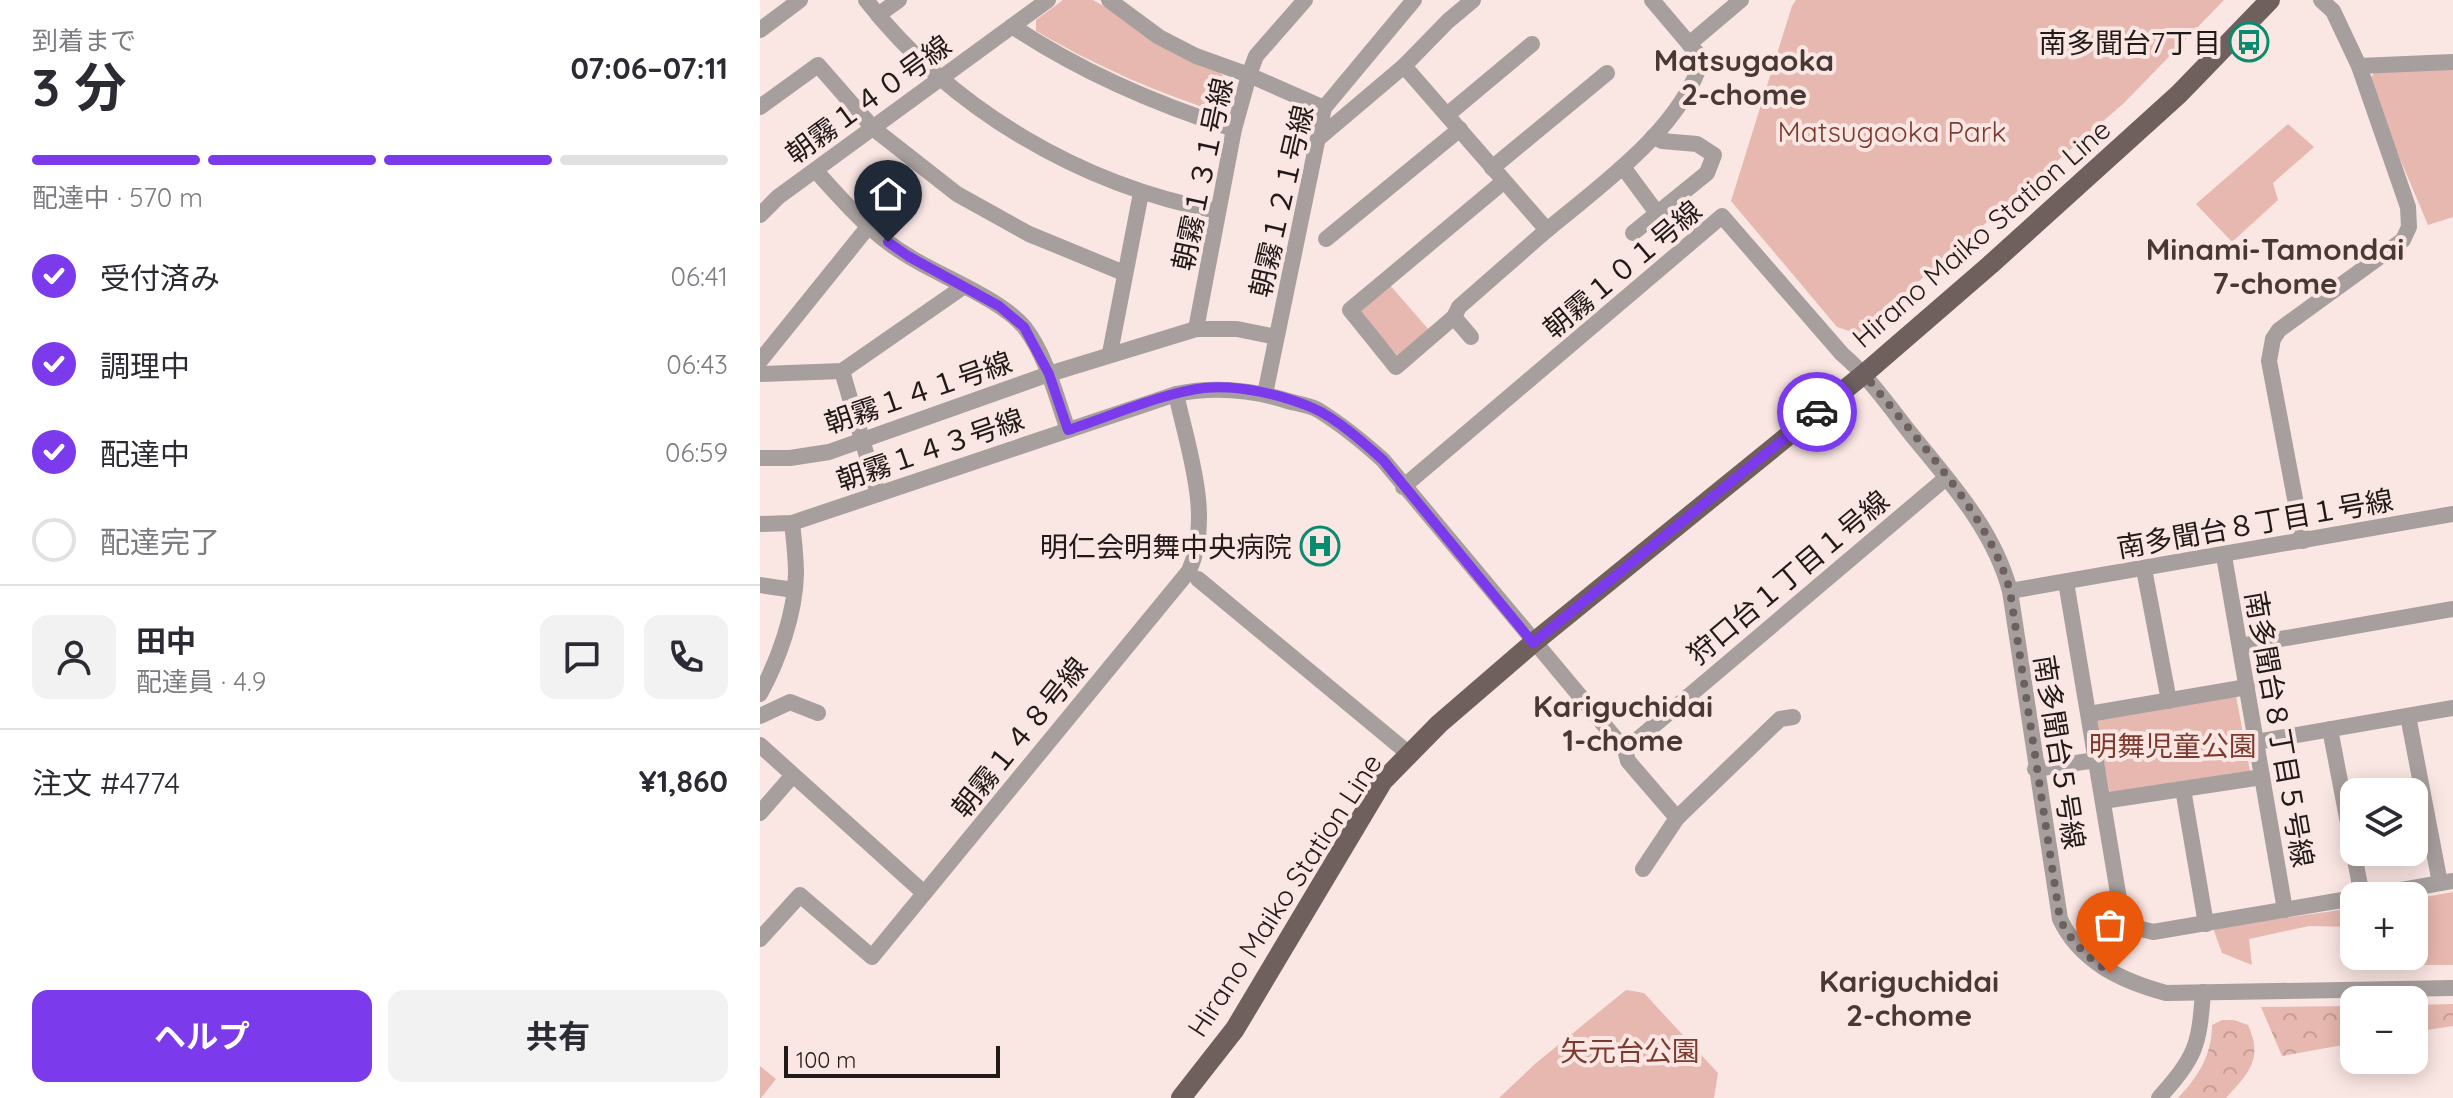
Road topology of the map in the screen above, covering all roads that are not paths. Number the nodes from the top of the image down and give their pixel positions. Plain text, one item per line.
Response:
1 (800, 0) edge
2 (866, 0) edge
3 (899, 0) edge
4 (1048, 0) edge
5 (1109, 0) edge
6 (1305, 0) edge
7 (1414, 0) edge
8 (1473, 0) edge
9 (1652, 0) edge
10 (1741, 0) edge
11 (2252, 0) edge
12 (2270, 0) edge
13 (2321, 0) edge
14 (878, 15) junction
15 (1012, 26) junction
16 (760, 30) edge
17 (1532, 44) dead end
18 (1689, 44) junction
19 (2453, 62) edge
20 (1404, 66) junction
21 (2359, 66) junction
22 (1607, 73) dead end
23 (1249, 75) junction
24 (939, 77) junction
25 (760, 107) edge
26 (1324, 108) junction
27 (1447, 115) junction
28 (874, 129) junction
29 (1234, 129) junction
30 (1460, 129) junction
31 (1653, 137) junction
32 (1319, 138) junction
33 (1623, 167) junction
34 (815, 170) junction
35 (1497, 175) junction
36 (1141, 193) junction
37 (1217, 211) junction
38 (1657, 213) junction
39 (760, 215) edge
40 (868, 227) junction
41 (1547, 230) junction
42 (1633, 233) dead end
43 (1326, 239) dead end
44 (1124, 273) junction
45 (963, 287) junction
46 (1454, 317) junction
47 (1196, 329) junction
48 (1276, 337) junction
49 (1471, 337) dead end
50 (1110, 353) junction
51 (760, 361) edge
52 (1859, 369) junction
53 (842, 371) junction
54 (760, 374) edge
55 (1049, 374) junction
56 (1176, 394) junction
57 (1265, 394) junction
58 (1068, 430) junction
59 (862, 440) junction
60 (760, 458) edge
61 (1946, 478) junction
62 (1403, 487) junction
63 (878, 494) junction
64 (2453, 514) edge
65 (792, 523) junction
66 (760, 524) edge
67 (2303, 541) junction
68 (2224, 556) junction
69 (2144, 569) junction
70 (1198, 579) dead end
71 (2066, 582) junction
72 (760, 585) edge
73 (794, 590) junction
74 (2010, 591) junction
75 (2453, 609) edge
76 (1530, 638) junction
77 (2240, 646) junction
78 (2247, 687) junction
79 (760, 694) edge
80 (2169, 701) junction
81 (2453, 708) edge
82 (818, 713) dead end
83 (2089, 714) junction
84 (760, 716) edge
85 (2408, 716) junction
86 (1793, 717) dead end
87 (2330, 729) junction
88 (2256, 742) junction
89 (760, 745) edge
90 (1402, 748) junction
91 (1625, 750) junction
92 (2096, 760) junction
93 (2035, 769) junction
94 (793, 775) junction
95 (2262, 777) junction
96 (2183, 789) junction
97 (2103, 801) junction
98 (760, 813) edge
99 (1677, 818) junction
100 (1643, 869) dead end
101 (2361, 882) edge
102 (2446, 882) edge
103 (924, 893) junction
104 (2340, 900) edge
105 (2285, 910) junction
106 (2206, 924) junction
107 (760, 939) edge
108 (2453, 988) edge
109 (2203, 992) junction
110 (1169, 1098) edge
111 (1181, 1098) edge
112 (2159, 1098) edge

1 - 16 street
2 - 14 street
3 - 14 street
4 - 15 street, 朝霧１４０号線
5 - 23 street
6 - 23 street, 朝霧１３１号線
7 - 26 street, 朝霧１２１号線
8 - 20 street
9 - 18 street
10 - 18 street
11 - 52 main road, Hirano Maiko Station Line
12 - 52 main road, Hirano Maiko Station Line
13 - 21 street
14 - 24 street
15 - 24 street, 朝霧１４０号線
15 - 29 street
17 - 27 street
18 - 31 street
19 - 21 street
20 - 27 street
20 - 32 street
21 - 67 street
22 - 35 street
23 - 26 street
23 - 29 street, 朝霧１３１号線
24 - 28 street, 朝霧１４０号線
24 - 36 street
25 - 28 street
26 - 32 street, 朝霧１２１号線
27 - 30 street
28 - 34 street, 朝霧１４０号線
28 - 44 street
29 - 37 street, 朝霧１３１号線
30 - 35 street
30 - 43 street
31 - 33 street
31 - 38 street
32 - 48 street, 朝霧１２１号線
33 - 38 street
33 - 41 street
34 - 39 street, 朝霧１４０号線
34 - 40 street
35 - 41 street
35 - 46 street
36 - 37 street
36 - 44 street
37 - 47 street, 朝霧１３１号線
38 - 42 street
40 - 45 street
40 - 51 street
41 - 46 street
44 - 50 street
45 - 53 street
45 - 55 street
46 - 49 street
47 - 48 street, 朝霧１４１号線
47 - 50 street, 朝霧１４１号線
48 - 57 street, 朝霧１２１号線
50 - 55 street, 朝霧１４１号線
52 - 61 street, 南多聞台５号線
52 - 62 street, 朝霧１０１号線
52 - 76 main road, Hirano Maiko Station Line
53 - 54 street
53 - 59 street
55 - 58 street
55 - 59 street, 朝霧１４１号線
56 - 57 street, 朝霧１４３号線
56 - 58 street, 朝霧１４３号線
56 - 103 street, 朝霧１４８号線
57 - 62 street, 朝霧１４３号線
58 - 63 street, 朝霧１４３号線
59 - 60 street, 朝霧１４１号線
59 - 63 street
61 - 74 street, 南多聞台５号線
61 - 91 street, 狩口台１丁目１号線
62 - 76 street, 朝霧１４３号線
63 - 65 street, 朝霧１４３号線
64 - 67 street, 南多聞台８丁目１号線
65 - 66 street, 朝霧１４３号線
65 - 73 street
67 - 68 street, 南多聞台８丁目１号線
68 - 69 street, 南多聞台８丁目１号線
68 - 77 street, 南多聞台８丁目５号線
69 - 71 street, 南多聞台８丁目１号線
69 - 80 street
70 - 90 street
71 - 74 street, 南多聞台８丁目１号線
71 - 83 street
72 - 73 street
73 - 79 street
74 - 93 street, 南多聞台５号線
75 - 77 street
76 - 90 main road, Hirano Maiko Station Line
76 - 91 street
76 - 111 main road, Hirano Maiko Station Line
77 - 78 street, 南多聞台８丁目５号線
78 - 80 street
78 - 88 street, 南多聞台８丁目５号線
80 - 83 street
81 - 85 street
82 - 84 street
83 - 92 street
85 - 87 street
85 - 102 street
86 - 99 street
87 - 88 street
87 - 101 street
88 - 95 street, 南多聞台８丁目５号線
89 - 94 street
90 - 110 main road, Hirano Maiko Station Line
91 - 99 street
92 - 93 street
92 - 97 street
93 - 109 street, 南多聞台５号線
94 - 98 street
94 - 103 street
95 - 96 street
95 - 105 street, 南多聞台８丁目５号線
96 - 97 street
96 - 106 street
97 - 106 street
99 - 100 street
103 - 107 street, 朝霧１４８号線
104 - 105 street
105 - 106 street
108 - 109 street, 南多聞台５号線
109 - 112 street

